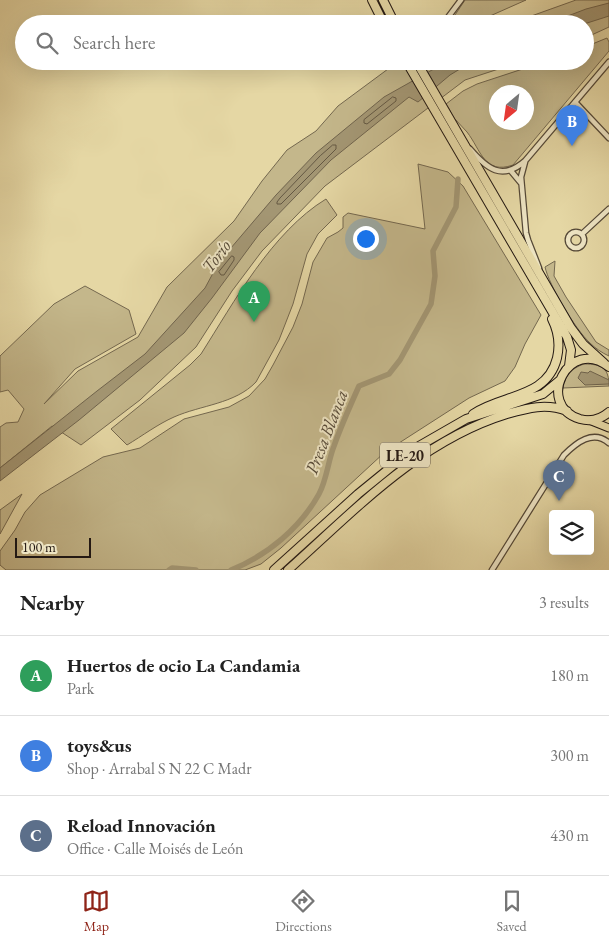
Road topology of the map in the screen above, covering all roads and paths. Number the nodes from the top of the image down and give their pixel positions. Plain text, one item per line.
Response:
1 (372, 0) edge
2 (383, 0) edge
3 (461, 0) edge
4 (380, 15) edge
5 (390, 15) edge
6 (450, 15) edge
7 (609, 62) edge
8 (412, 70) edge
9 (420, 70) edge
10 (575, 102) junction
11 (444, 117) junction
12 (461, 138) junction
13 (609, 138) edge
14 (525, 161) junction
15 (511, 171) junction
16 (521, 184) junction
17 (609, 209) edge
18 (582, 234) dead end
19 (540, 275) junction
20 (547, 301) junction
21 (606, 365) edge
22 (569, 366) junction
23 (560, 380) junction
24 (567, 411) junction
25 (609, 412) edge
26 (466, 419) junction
27 (589, 420) junction
28 (609, 428) edge
29 (609, 443) edge
30 (274, 570) edge
31 (288, 570) edge
32 (492, 570) edge

1 - 4 highway
2 - 5 highway
3 - 6 street
7 - 10 street
8 - 11 highway
9 - 11 highway
10 - 13 street
10 - 14 street
11 - 12 highway
11 - 20 highway
12 - 15 street
12 - 19 highway
14 - 15 street
14 - 16 street
15 - 16 street
16 - 19 street
17 - 18 street
19 - 21 highway
20 - 22 highway
20 - 26 highway
21 - 22 highway
22 - 23 highway
23 - 24 highway
23 - 26 highway, LE-20
24 - 27 highway
24 - 31 highway, LE-20
25 - 27 highway
26 - 30 highway, LE-20
27 - 28 main road
29 - 32 street

